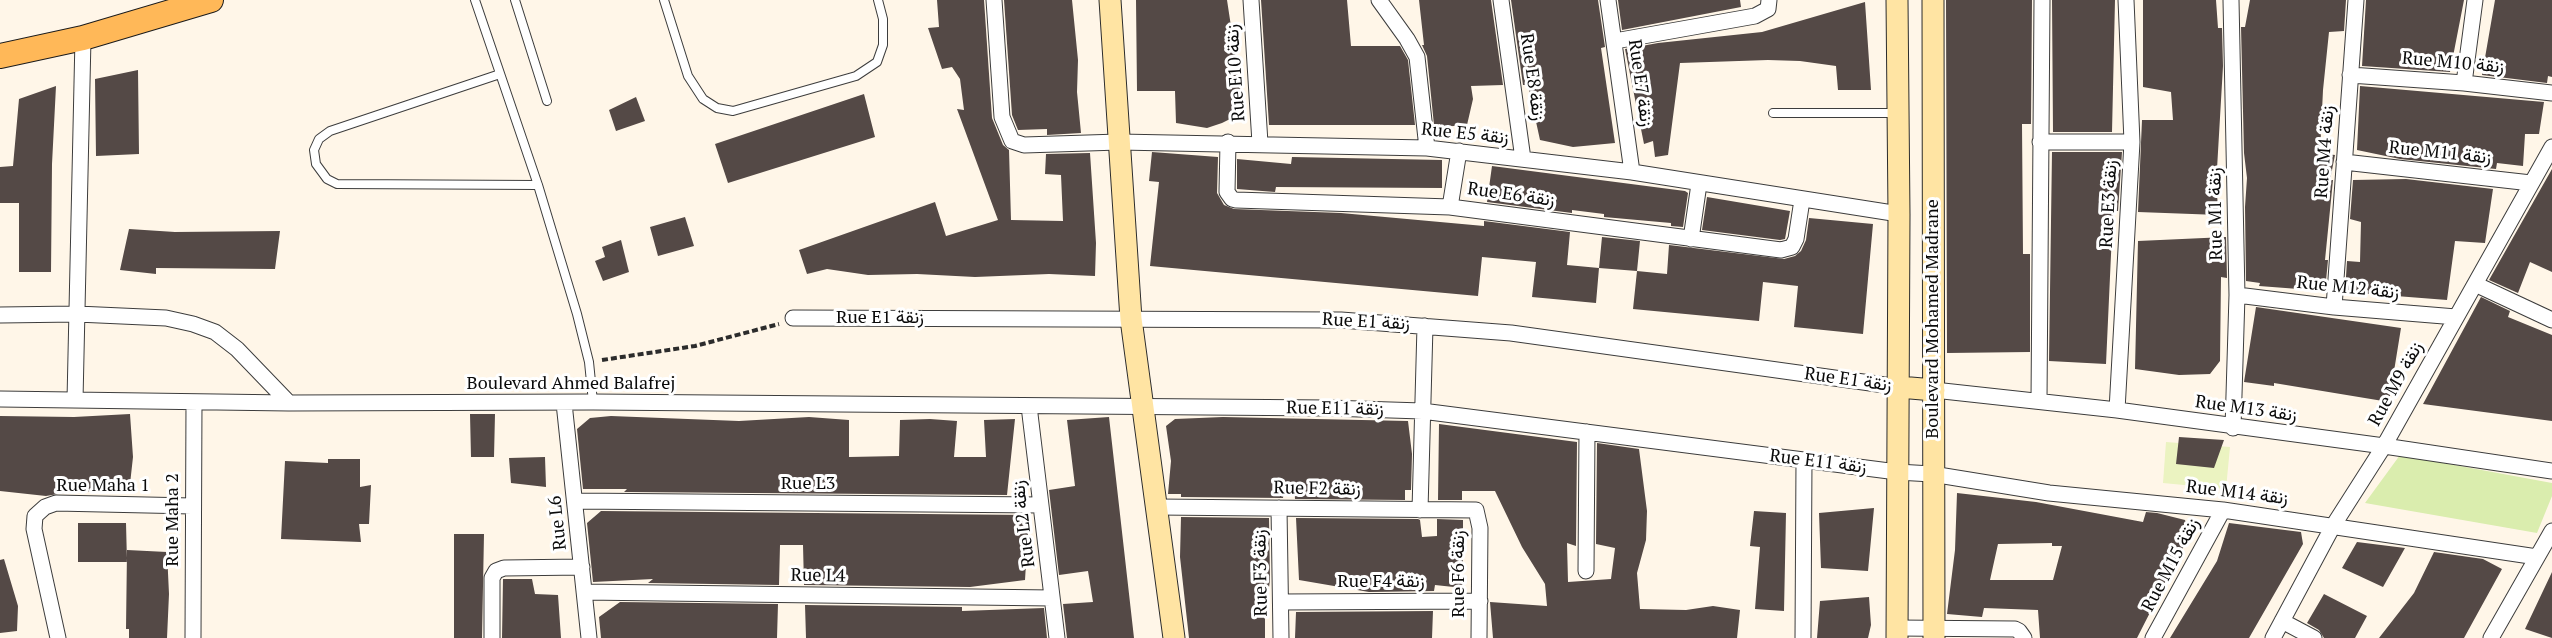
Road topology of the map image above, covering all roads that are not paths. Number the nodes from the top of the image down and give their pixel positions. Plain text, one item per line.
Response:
1 (211, 0) edge
2 (475, 0) edge
3 (515, 0) edge
4 (664, 0) edge
5 (878, 0) edge
6 (994, 0) edge
7 (1110, 0) edge
8 (1251, 0) edge
9 (1379, 0) edge
10 (1501, 0) edge
11 (1608, 0) edge
12 (1769, 0) edge
13 (1897, 0) edge
14 (1933, 0) edge
15 (2042, 0) edge
16 (2126, 0) edge
17 (2231, 0) edge
18 (2356, 0) edge
19 (2475, 0) edge
20 (83, 38) junction
21 (1615, 41) junction
22 (0, 57) edge
23 (500, 74) junction
24 (2350, 75) junction
25 (2464, 83) junction
26 (2552, 93) edge
27 (547, 101) dead end
28 (1773, 113) dead end
29 (1898, 113) junction
30 (1119, 142) junction
31 (1228, 142) junction
32 (2040, 142) junction
33 (2132, 142) junction
34 (1260, 143) junction
35 (2552, 147) edge
36 (1427, 148) junction
37 (1459, 152) junction
38 (1523, 159) junction
39 (2344, 162) junction
40 (1632, 172) junction
41 (2532, 183) junction
42 (1699, 184) junction
43 (538, 185) junction
44 (1802, 200) junction
45 (1450, 207) junction
46 (1899, 214) junction
47 (1691, 239) junction
48 (2475, 284) junction
49 (2237, 295) junction
50 (2334, 307) junction
51 (77, 314) junction
52 (0, 315) edge
53 (2456, 317) junction
54 (793, 318) road end
55 (1131, 319) junction
56 (2552, 321) edge
57 (1425, 326) junction
58 (1899, 387) junction
59 (1934, 390) junction
60 (0, 399) edge
61 (75, 400) junction
62 (2039, 401) junction
63 (194, 402) junction
64 (593, 402) junction
65 (289, 403) junction
66 (564, 403) junction
67 (1029, 406) junction
68 (1142, 407) junction
69 (2117, 410) junction
70 (1422, 411) junction
71 (2233, 428) junction
72 (1587, 432) junction
73 (2384, 446) junction
74 (1804, 460) junction
75 (2552, 471) edge
76 (1897, 472) junction
77 (1932, 474) junction
78 (576, 501) junction
79 (1041, 505) junction
80 (192, 506) junction
81 (1157, 507) junction
82 (1279, 508) junction
83 (1420, 510) junction
84 (1476, 510) joint
85 (2223, 510) junction
86 (2333, 526) junction
87 (2552, 531) edge
88 (2537, 557) junction
89 (582, 567) junction
90 (1586, 571) dead end
91 (584, 592) junction
92 (1052, 598) junction
93 (1480, 601) junction
94 (1281, 602) junction
95 (2282, 621) junction
96 (1897, 633) edge
97 (1934, 633) edge
98 (58, 638) edge
99 (193, 638) edge
100 (492, 638) edge
101 (589, 638) edge
102 (1057, 638) edge
103 (1174, 638) edge
104 (1281, 638) edge
105 (1479, 638) edge
106 (1803, 638) edge
107 (2024, 638) edge
108 (2154, 638) edge
109 (2273, 638) edge
110 (2314, 638) edge
111 (2491, 638) edge

1 - 20 main road
2 - 23 lane
3 - 27 lane
4 - 5 lane
6 - 30 street, Rue E5 زنقة
7 - 30 street
8 - 34 street, Rue E10 زنقة
9 - 36 street
10 - 38 street, Rue E8 زنقة
11 - 21 street, Rue E7 زنقة
12 - 21 street
13 - 29 street, Boulevard Mohamed Madrane
14 - 59 street, Boulevard Mohamed Madrane
15 - 32 street
16 - 33 street, Rue E3 زنقة
17 - 49 street, Rue M1 زنقة
18 - 24 street, Rue M4 زنقة
19 - 25 street
20 - 22 main road
20 - 51 street
21 - 40 street, Rue E7 زنقة
23 - 43 lane
23 - 43 lane
24 - 25 street, Rue M10 زنقة
24 - 39 street, Rue M4 زنقة
25 - 26 street, Rue M10 زنقة
28 - 29 lane
29 - 46 street, Boulevard Mohamed Madrane
30 - 31 street, Rue E5 زنقة
30 - 55 street
31 - 34 street, Rue E5 زنقة
31 - 45 street, Rue E6 زنقة
32 - 33 street
32 - 62 street
33 - 69 street, Rue E3 زنقة
34 - 36 street, Rue E5 زنقة
35 - 41 street, Rue M9 زنقة
36 - 37 street, Rue E5 زنقة
37 - 38 street, Rue E5 زنقة
37 - 45 street
38 - 40 street, Rue E5 زنقة
39 - 41 street, Rue M11 زنقة
39 - 50 street, Rue M4 زنقة
40 - 42 street, Rue E5 زنقة
41 - 48 street, Rue M9 زنقة
42 - 44 street, Rue E5 زنقة
42 - 47 street
43 - 64 lane
44 - 46 street, Rue E5 زنقة
44 - 47 street, Rue E6 زنقة
45 - 47 street, Rue E6 زنقة
46 - 58 street, Boulevard Mohamed Madrane
48 - 53 street, Rue M9 زنقة
48 - 56 street
49 - 50 street, Rue M12 زنقة
49 - 71 street, Rue M1 زنقة
50 - 53 street, Rue M12 زنقة
51 - 52 street
51 - 61 street
51 - 65 street
53 - 73 street, Rue M9 زنقة
54 - 55 street, Rue E1 زنقة
55 - 57 street, Rue E1 زنقة
55 - 68 street
57 - 58 street, Rue E1 زنقة
57 - 70 street
58 - 59 street, Rue E1 زنقة
58 - 76 street, Boulevard Mohamed Madrane
59 - 62 street, Rue M13 زنقة
59 - 77 street, Boulevard Mohamed Madrane
60 - 61 street, Boulevard Ahmed Balafrej
61 - 63 street, Boulevard Ahmed Balafrej
62 - 69 street, Rue M13 زنقة
63 - 65 street, Boulevard Ahmed Balafrej
63 - 80 street, Rue Maha 2
64 - 66 street, Boulevard Ahmed Balafrej
64 - 67 street, Boulevard Ahmed Balafrej
65 - 66 street, Boulevard Ahmed Balafrej
66 - 78 street, Rue L6
67 - 68 street, Boulevard Ahmed Balafrej
67 - 79 street, Rue L2 زنقة
68 - 70 street, Rue E11 زنقة
68 - 81 street
69 - 71 street, Rue M13 زنقة
70 - 72 street, Rue E11 زنقة
70 - 83 street
71 - 73 street, Rue M13 زنقة
72 - 74 street, Rue E11 زنقة
72 - 90 street
73 - 75 street, Rue M13 زنقة
73 - 86 street, Rue M9 زنقة
74 - 76 street, Rue E11 زنقة
74 - 106 street
76 - 77 street, Rue E11 زنقة
76 - 96 street, Boulevard Mohamed Madrane
77 - 85 street, Rue M14 زنقة
77 - 97 street, Boulevard Mohamed Madrane
78 - 79 street, Rue L3
78 - 89 street, Rue L6
79 - 92 street, Rue L2 زنقة
80 - 98 street, Rue Maha 1
80 - 99 street, Rue Maha 2
81 - 82 street, Rue F2 زنقة
81 - 103 street
82 - 83 street, Rue F2 زنقة
82 - 94 street, Rue F3 زنقة
83 - 84 street, Rue F2 زنقة
84 - 93 street, Rue F6 زنقة
85 - 86 street, Rue M14 زنقة
85 - 108 street, Rue M15 زنقة
86 - 88 street, Rue M14 زنقة
86 - 95 street, Rue M9 زنقة
87 - 88 street
88 - 111 street
89 - 91 street, Rue L6
89 - 100 street
91 - 92 street, Rue L4
91 - 101 street, Rue L6
92 - 102 street, Rue L2 زنقة
93 - 94 street, Rue F4 زنقة
93 - 105 street, Rue F6 زنقة
94 - 104 street, Rue F3 زنقة
95 - 109 street, Rue M9 زنقة
95 - 110 street
96 - 97 street
97 - 107 street

